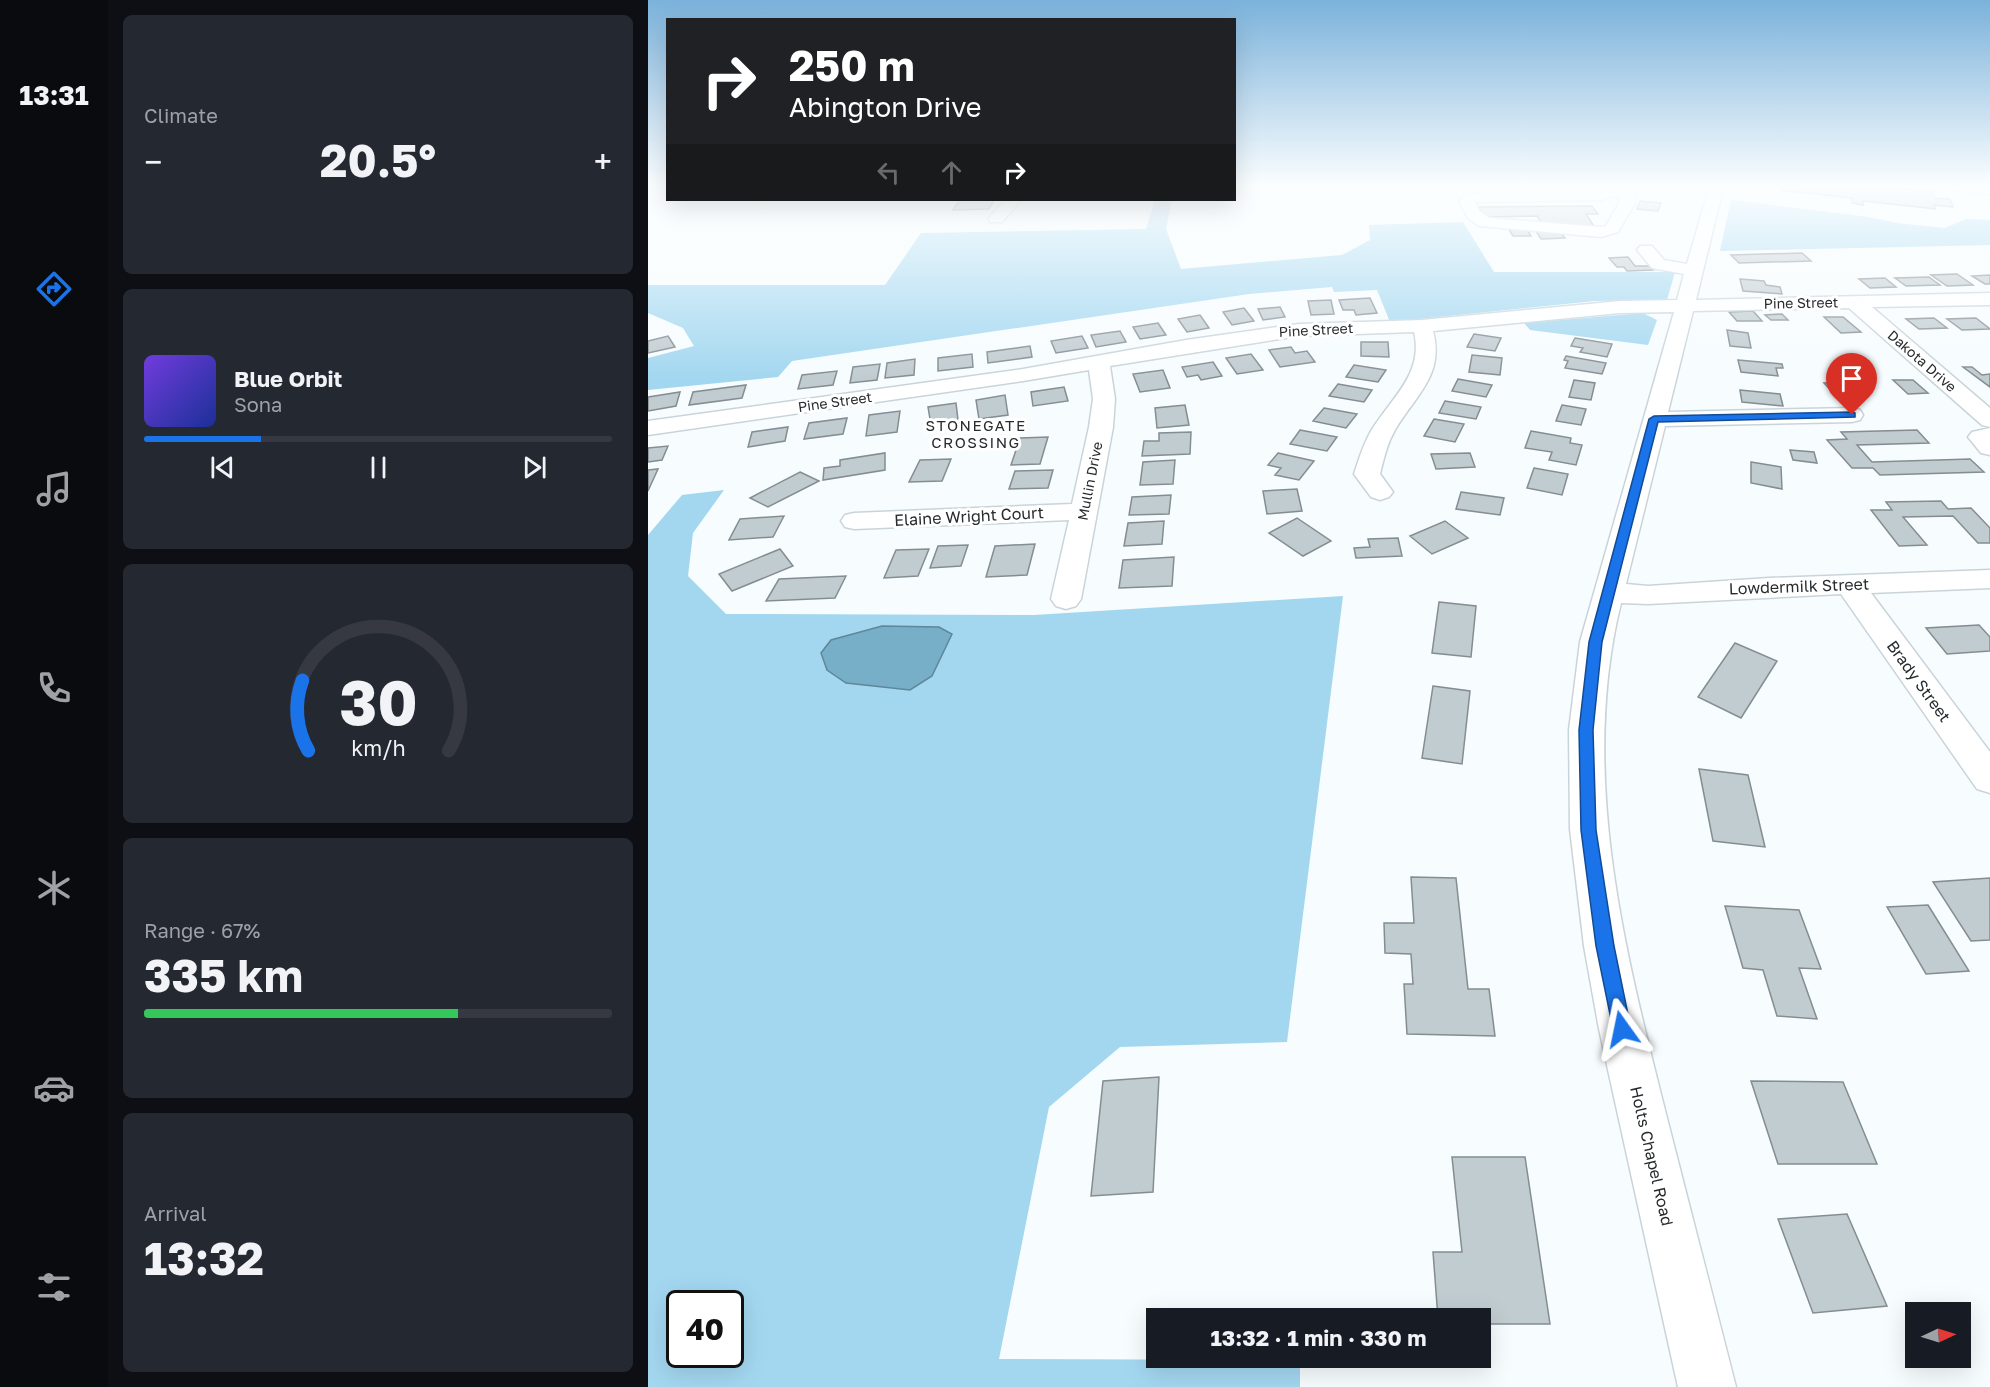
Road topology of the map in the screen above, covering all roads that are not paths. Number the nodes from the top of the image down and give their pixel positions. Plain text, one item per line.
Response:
1 (1700, 249) edge
2 (1646, 250) dead end
3 (1694, 271) junction
4 (1990, 299) edge
5 (1854, 302) junction
6 (1684, 306) junction
7 (1422, 326) junction
8 (1099, 363) junction
9 (1852, 415) dead end
10 (1987, 415) edge
11 (1654, 419) junction
12 (648, 428) edge
13 (1990, 435) edge
14 (1990, 448) edge
15 (1380, 492) dead end
16 (1084, 511) junction
17 (854, 521) dead end
18 (1990, 579) edge
19 (1849, 584) junction
20 (1608, 593) junction
21 (1066, 599) dead end
22 (1990, 779) edge
23 (1707, 1387) edge

1 - 3 street, Holts Chapel Road
2 - 3 street
3 - 6 street, Holts Chapel Road
4 - 5 street, Pine Street
5 - 6 street, Pine Street
5 - 10 street, Dakota Drive
6 - 7 street, Pine Street
6 - 11 street, Holts Chapel Road
7 - 8 street, Pine Street
7 - 15 street
8 - 12 street, Pine Street
8 - 16 street, Mullin Drive
9 - 11 street
11 - 20 street, Holts Chapel Road
13 - 14 street
16 - 17 street, Elaine Wright Court
16 - 21 street, Mullin Drive
18 - 19 street, Lowdermilk Street
19 - 20 street, Lowdermilk Street
19 - 22 street, Brady Street
20 - 23 street, Holts Chapel Road

